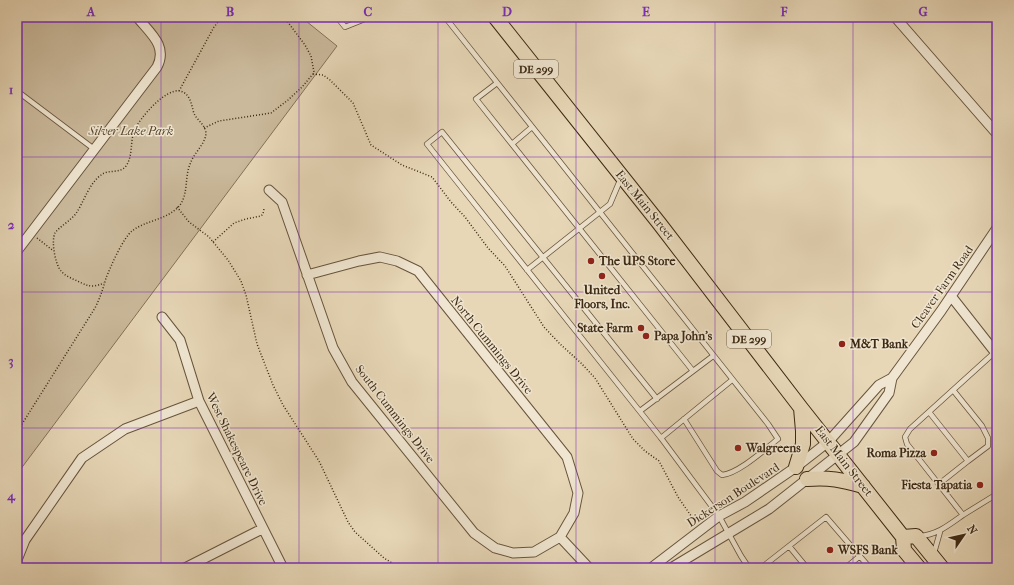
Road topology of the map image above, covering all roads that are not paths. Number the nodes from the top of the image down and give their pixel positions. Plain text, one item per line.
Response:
1 (137, 17) edge
2 (337, 17) edge
3 (370, 17) edge
4 (445, 17) edge
5 (495, 17) edge
6 (895, 17) edge
7 (497, 83) junction
8 (17, 91) edge
9 (532, 127) junction
10 (997, 134) edge
11 (512, 144) junction
12 (94, 149) junction
13 (621, 176) junction
14 (268, 190) dead end
15 (600, 213) junction
16 (997, 228) edge
17 (580, 229) junction
18 (17, 251) edge
19 (543, 257) junction
20 (527, 270) junction
21 (308, 275) junction
22 (951, 296) junction
23 (162, 317) dead end
24 (996, 351) edge
25 (713, 356) junction
26 (997, 364) edge
27 (693, 371) junction
28 (892, 378) junction
29 (732, 380) junction
30 (953, 390) junction
31 (657, 398) junction
32 (199, 401) junction
33 (801, 408) junction
34 (640, 411) junction
35 (929, 412) junction
36 (684, 419) junction
37 (661, 438) junction
38 (828, 442) junction
39 (838, 455) junction
40 (968, 462) junction
41 (796, 467) junction
42 (807, 478) junction
43 (938, 484) junction
44 (863, 486) junction
45 (997, 494) edge
46 (963, 515) junction
47 (719, 516) junction
48 (262, 529) junction
49 (728, 532) junction
50 (940, 532) junction
51 (560, 537) junction
52 (910, 537) junction
53 (789, 546) junction
54 (860, 556) junction
55 (933, 557) junction
56 (17, 560) edge
57 (849, 565) dead end
58 (866, 567) edge
59 (185, 568) edge
60 (283, 568) edge
61 (589, 568) edge
62 (650, 568) edge
63 (670, 568) edge
64 (749, 568) edge
65 (761, 568) edge
66 (807, 568) edge
67 (919, 568) edge
68 (942, 568) edge

1 - 12 street
2 - 3 lane
4 - 7 lane
5 - 13 main road, East Main Street / DE 299
6 - 10 street
7 - 9 lane
7 - 11 lane
8 - 12 lane
9 - 11 lane
9 - 15 lane
11 - 17 lane
12 - 18 street
13 - 15 lane
13 - 33 main road, East Main Street / DE 299
14 - 21 street, South Cummings Drive
15 - 17 lane
15 - 25 lane
16 - 22 street, Cleaver Farm Road
17 - 19 lane
17 - 27 lane
19 - 20 lane
19 - 20 lane
19 - 31 lane
20 - 34 lane
21 - 51 street, South Cummings Drive
21 - 51 street, North Cummings Drive
22 - 24 street
22 - 28 street, Cleaver Farm Road
23 - 32 street, West Shakespeare Drive
24 - 26 lane
24 - 30 lane
25 - 27 lane
25 - 29 lane
27 - 31 lane
28 - 38 street, Cleaver Farm Road
28 - 39 street, Cleaver Farm Road
29 - 36 lane
29 - 36 lane
30 - 35 lane
30 - 40 lane
31 - 34 lane
32 - 48 street, West Shakespeare Drive
32 - 56 street
33 - 38 main road, East Main Street / DE 299
33 - 41 main road
34 - 37 lane
35 - 40 lane
35 - 43 lane
36 - 37 lane
37 - 47 lane
38 - 39 main road, East Main Street / DE 299
38 - 41 street, Dickerson Boulevard
39 - 42 street
39 - 44 main road, East Main Street / DE 299
40 - 43 lane
41 - 47 street, Dickerson Boulevard
42 - 44 main road
42 - 49 street
43 - 46 lane
44 - 52 main road, East Main Street / DE 299
45 - 46 lane
46 - 50 lane
47 - 49 lane
47 - 62 street, Dickerson Boulevard
48 - 59 street
48 - 60 street, West Shakespeare Drive
49 - 63 street
49 - 64 lane
50 - 52 lane
50 - 55 lane
51 - 61 street
52 - 55 main road, DE 299
52 - 67 main road, East Main Street / DE 299
53 - 54 lane
53 - 65 lane
53 - 66 lane
54 - 57 lane
54 - 58 lane
55 - 68 main road, DE 299

